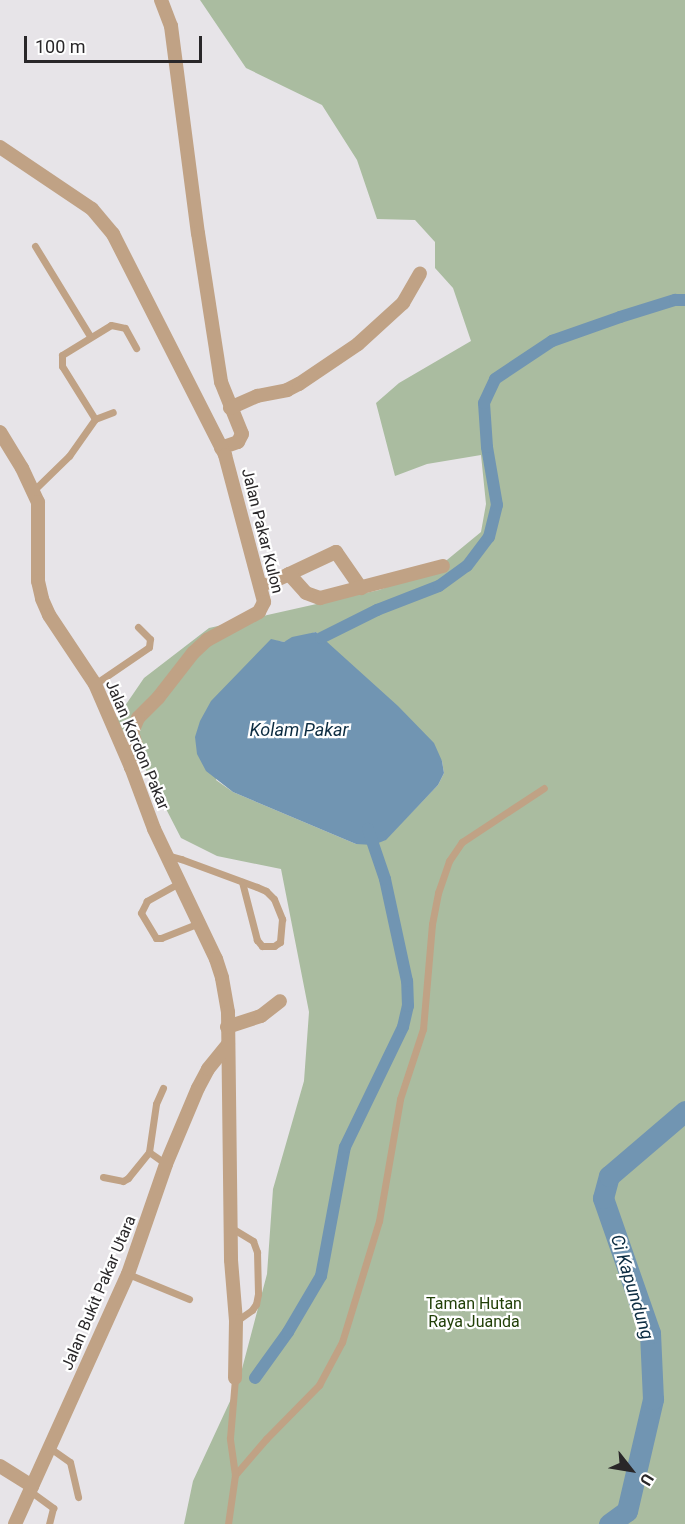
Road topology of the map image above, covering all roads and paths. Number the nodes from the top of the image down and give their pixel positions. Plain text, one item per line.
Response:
1 (161, 0) edge
2 (0, 147) edge
3 (35, 246) dead end
4 (420, 274) dead end
5 (90, 336) junction
6 (136, 348) dead end
7 (230, 408) junction
8 (114, 412) dead end
9 (95, 419) junction
10 (0, 432) edge
11 (223, 451) junction
12 (34, 490) junction
13 (443, 566) dead end
14 (290, 574) junction
15 (270, 583) dead end
16 (361, 588) junction
17 (138, 627) dead end
18 (95, 684) junction
19 (131, 767) junction
20 (544, 788) dead end
21 (166, 855) junction
22 (242, 882) junction
23 (179, 883) junction
24 (199, 923) junction
25 (280, 1001) dead end
26 (227, 1027) junction
27 (228, 1044) junction
28 (163, 1088) dead end
29 (149, 1152) junction
30 (166, 1164) junction
31 (103, 1177) dead end
32 (230, 1227) junction
33 (128, 1274) junction
34 (189, 1299) dead end
35 (236, 1321) junction
36 (235, 1378) joint
37 (50, 1448) junction
38 (0, 1466) edge
39 (235, 1475) junction
40 (31, 1489) junction
41 (78, 1497) dead end
42 (15, 1524) edge
43 (49, 1524) edge
44 (228, 1524) edge

1 - 7 street
2 - 11 street
3 - 5 lane
4 - 7 street
5 - 6 lane
5 - 9 lane
7 - 11 street
8 - 9 lane
9 - 12 lane
10 - 12 street, Jalan Kordon Pakar
11 - 19 street, Jalan Pakar Kulon
12 - 18 street, Jalan Kordon Pakar
13 - 16 street
14 - 15 street
14 - 16 street
14 - 16 street
17 - 18 lane
18 - 19 street, Jalan Kordon Pakar
19 - 21 street, Jalan Kordon Pakar
20 - 39 lane
21 - 22 lane
21 - 23 street, Jalan Kordon Pakar
22 - 22 lane
23 - 24 street, Jalan Kordon Pakar
23 - 24 lane
24 - 26 street, Jalan Kordon Pakar
25 - 26 street
26 - 27 street, Jalan Kordon Pakar
27 - 30 street, Jalan Bukit Pakar Utara
27 - 32 street, Jalan Kordon Pakar
28 - 29 lane
29 - 30 lane
29 - 31 lane
30 - 33 street, Jalan Bukit Pakar Utara
32 - 35 street, Jalan Kordon Pakar
32 - 35 lane
33 - 34 lane
33 - 37 street, Jalan Bukit Pakar Utara
35 - 36 street, Jalan Kordon Pakar
36 - 39 lane
37 - 40 street, Jalan Bukit Pakar Utara
37 - 41 lane
38 - 40 street
39 - 44 lane
40 - 42 street, Jalan Bukit Pakar Utara
40 - 43 lane

